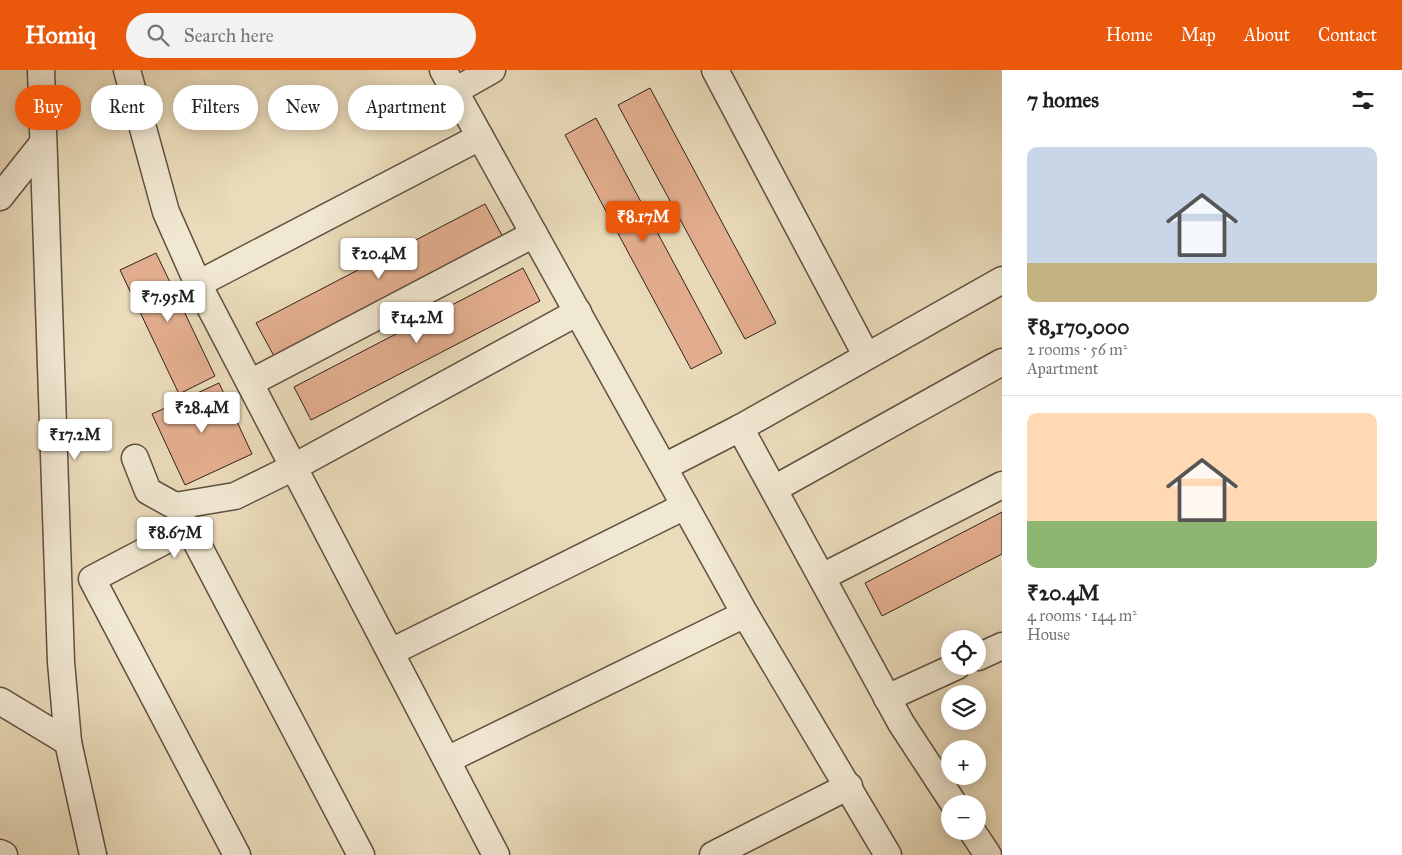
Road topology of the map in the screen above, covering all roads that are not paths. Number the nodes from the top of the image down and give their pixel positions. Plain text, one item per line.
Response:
1 (41, 70) edge
2 (127, 70) edge
3 (492, 70) edge
4 (715, 70) edge
5 (449, 80) edge
6 (480, 137) junction
7 (43, 142) junction
8 (0, 197) edge
9 (534, 234) junction
10 (1002, 280) edge
11 (198, 284) junction
12 (578, 312) junction
13 (866, 355) junction
14 (1002, 362) edge
15 (250, 383) junction
16 (740, 428) junction
17 (135, 458) dead end
18 (294, 467) junction
19 (664, 467) junction
20 (1002, 485) edge
21 (774, 489) junction
22 (685, 506) junction
23 (822, 576) junction
24 (745, 614) junction
25 (1002, 646) edge
26 (391, 652) junction
27 (986, 653) edge
28 (941, 673) edge
29 (888, 698) junction
30 (0, 701) edge
31 (68, 742) junction
32 (447, 760) junction
33 (849, 786) junction
34 (948, 795) edge
35 (978, 840) edge
36 (0, 853) edge
37 (4, 855) edge
38 (93, 855) edge
39 (237, 855) edge
40 (361, 855) edge
41 (496, 855) edge
42 (713, 855) edge
43 (888, 855) edge
44 (988, 855) edge

1 - 7 street
2 - 11 street
3 - 5 street
4 - 13 street
5 - 6 street
6 - 9 street
6 - 11 street
7 - 8 street
7 - 31 street
9 - 12 street
9 - 15 street
10 - 13 street
11 - 15 street
12 - 18 street
12 - 19 street
13 - 16 street
14 - 21 street
15 - 18 street
16 - 19 street
16 - 21 street
17 - 18 street
18 - 26 street
19 - 22 street
20 - 23 street
21 - 23 street
22 - 24 street
22 - 26 street
23 - 29 street
24 - 32 street
24 - 33 street
25 - 27 street
26 - 32 street
28 - 29 street
29 - 34 street
30 - 31 street
31 - 38 street
32 - 41 street
33 - 42 street
33 - 43 street
35 - 44 street
36 - 37 street
39 - 40 street

